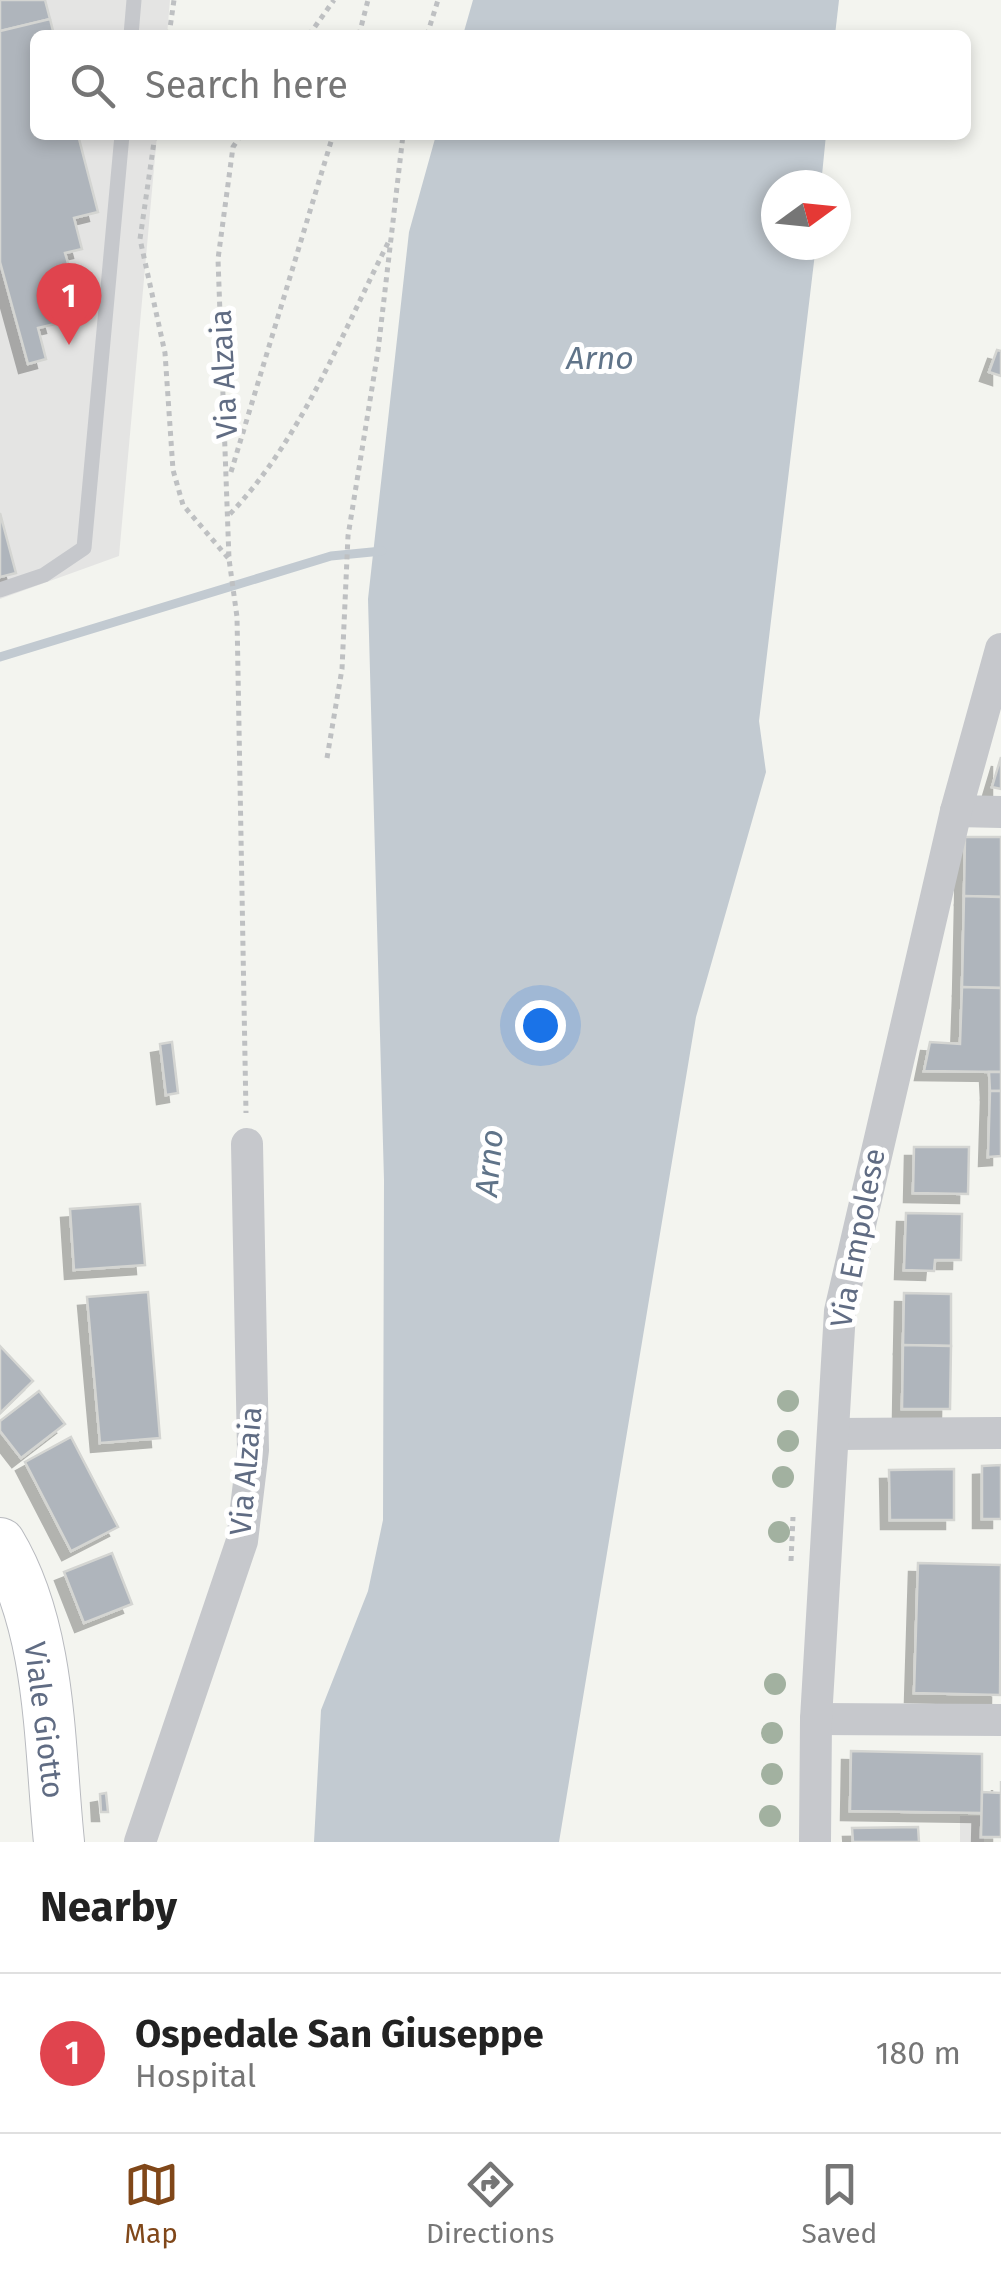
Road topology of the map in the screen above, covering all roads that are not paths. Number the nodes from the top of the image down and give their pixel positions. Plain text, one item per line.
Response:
1 (134, 0) edge
2 (131, 30) edge
3 (122, 140) edge
4 (0, 590) edge
5 (1001, 649) edge
6 (956, 811) junction
7 (1001, 812) edge
8 (247, 1144) road end
9 (1001, 1432) edge
10 (833, 1434) junction
11 (0, 1543) edge
12 (816, 1719) junction
13 (1001, 1720) edge
14 (59, 1842) edge
15 (140, 1842) edge
16 (815, 1842) edge

1 - 2 lane
3 - 4 lane
5 - 6 street, Via Empolese
6 - 7 street
6 - 10 street, Via Empolese
8 - 15 street, Via Alzaia
9 - 10 street
10 - 12 street, Via Empolese
11 - 14 main road, Viale Giotto
12 - 13 street
12 - 16 street, Via Empolese

